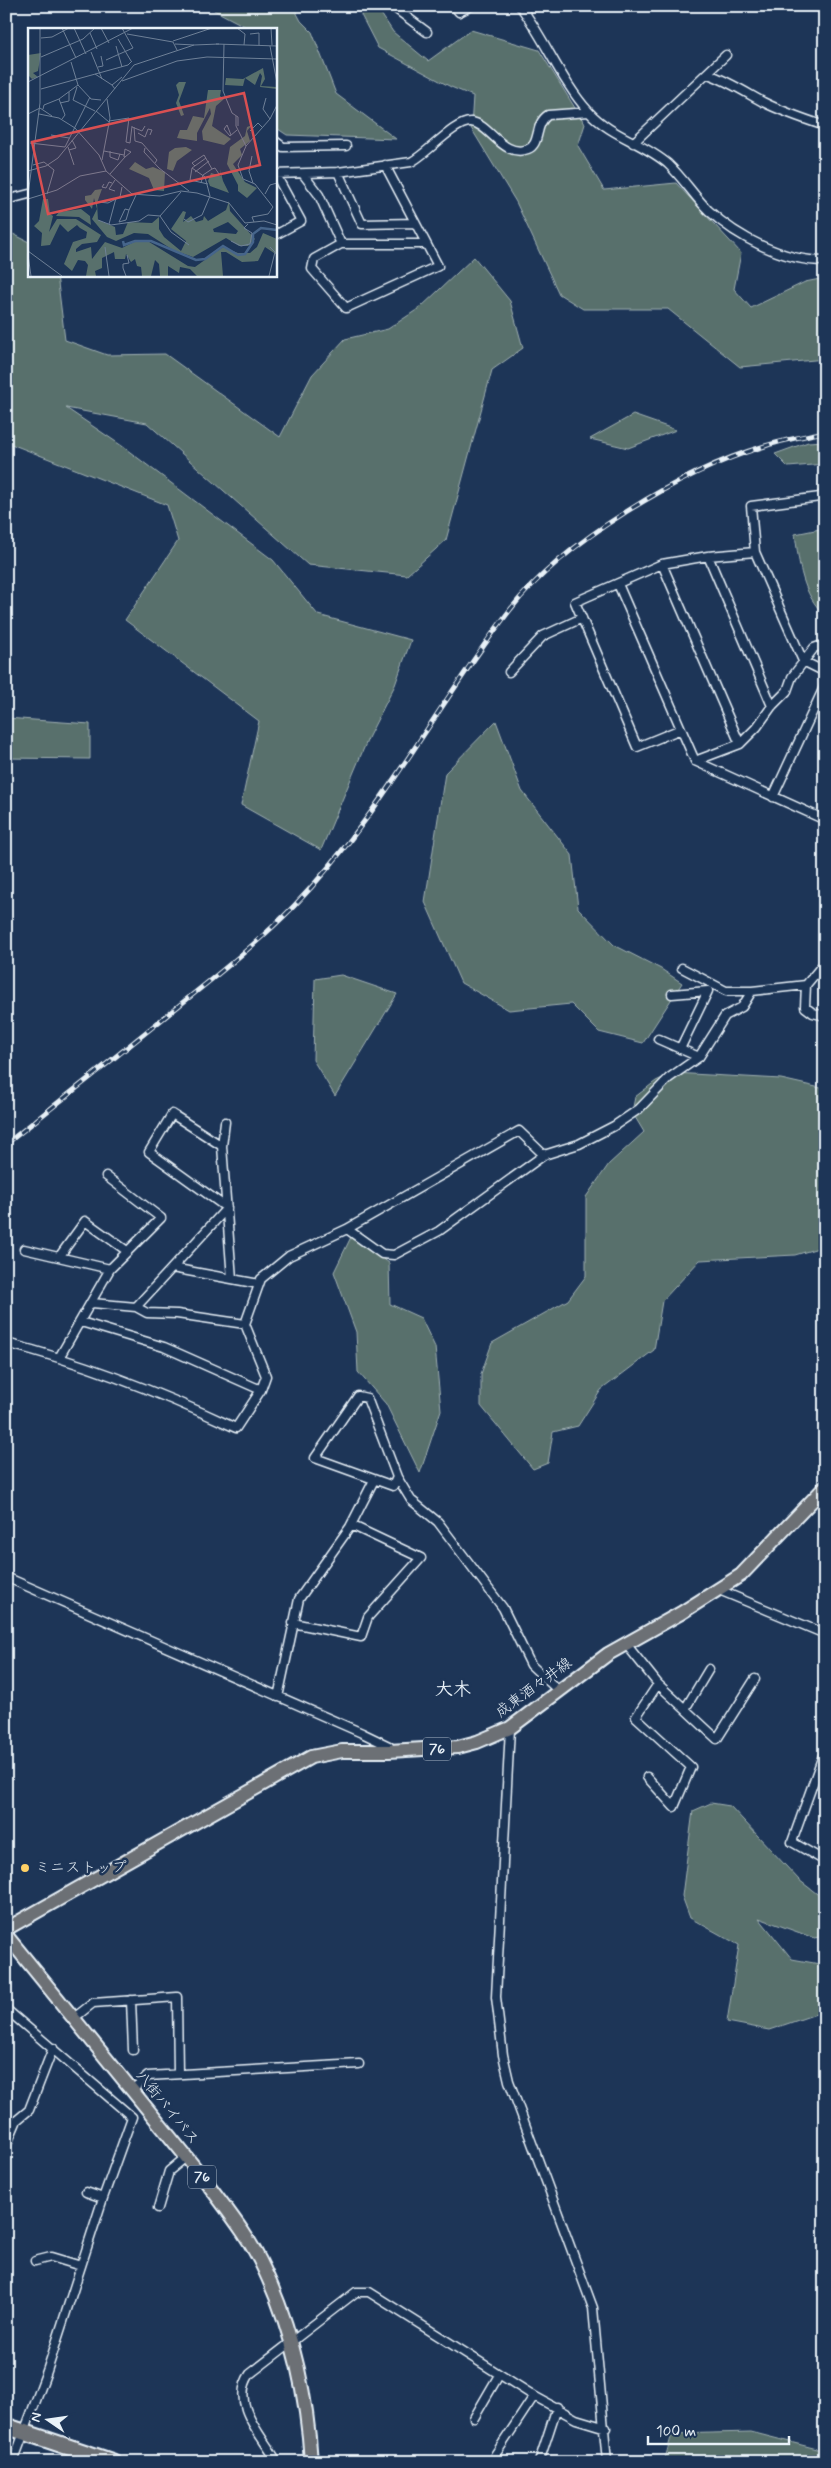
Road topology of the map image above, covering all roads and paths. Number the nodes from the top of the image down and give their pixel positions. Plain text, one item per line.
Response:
1 (395, 6) edge
2 (454, 6) edge
3 (471, 6) edge
4 (520, 6) edge
5 (427, 32) dead end
6 (726, 55) dead end
7 (708, 74) junction
8 (589, 112) junction
9 (825, 126) edge
10 (276, 142) edge
11 (633, 143) junction
12 (346, 146) dead end
13 (385, 165) junction
14 (338, 172) junction
15 (302, 174) junction
16 (276, 175) edge
17 (28, 194) edge
18 (6, 200) edge
19 (415, 223) junction
20 (276, 233) edge
21 (342, 244) junction
22 (426, 244) junction
23 (825, 261) edge
24 (825, 491) edge
25 (755, 552) junction
26 (708, 556) junction
27 (662, 564) junction
28 (618, 584) junction
29 (582, 618) junction
30 (825, 644) edge
31 (803, 661) junction
32 (509, 672) dead end
33 (825, 672) edge
34 (825, 685) edge
35 (772, 706) junction
36 (681, 729) junction
37 (740, 744) junction
38 (695, 761) junction
39 (773, 796) junction
40 (825, 816) edge
41 (825, 962) edge
42 (682, 968) dead end
43 (806, 985) junction
44 (752, 991) junction
45 (672, 994) dead end
46 (825, 1016) edge
47 (658, 1039) dead end
48 (680, 1049) junction
49 (699, 1057) junction
50 (225, 1122) dead end
51 (222, 1146) junction
52 (544, 1155) junction
53 (106, 1176) dead end
54 (227, 1208) junction
55 (347, 1229) junction
56 (24, 1249) dead end
57 (127, 1251) junction
58 (59, 1257) junction
59 (172, 1268) junction
60 (110, 1269) junction
61 (232, 1279) junction
62 (259, 1284) junction
63 (92, 1303) junction
64 (136, 1307) junction
65 (81, 1322) junction
66 (245, 1324) junction
67 (6, 1343) edge
68 (60, 1356) junction
69 (260, 1390) junction
70 (397, 1477) junction
71 (374, 1480) junction
72 (825, 1487) edge
73 (351, 1525) junction
74 (6, 1577) edge
75 (719, 1590) junction
76 (293, 1623) junction
77 (825, 1634) edge
78 (626, 1644) junction
79 (709, 1669) dead end
80 (755, 1679) dead end
81 (658, 1684) junction
82 (559, 1691) junction
83 (278, 1697) junction
84 (685, 1709) junction
85 (510, 1728) junction
86 (825, 1750) edge
87 (390, 1751) junction
88 (647, 1777) dead end
89 (825, 1861) edge
90 (6, 1928) edge
91 (6, 1935) edge
92 (131, 2000) junction
93 (6, 2009) edge
94 (74, 2018) junction
95 (53, 2048) junction
96 (133, 2050) dead end
97 (358, 2064) dead end
98 (178, 2073) junction
99 (132, 2090) junction
100 (6, 2146) edge
101 (186, 2157) junction
102 (86, 2192) dead end
103 (103, 2198) junction
104 (158, 2208) dead end
105 (35, 2261) dead end
106 (82, 2266) junction
107 (290, 2343) junction
108 (499, 2375) junction
109 (534, 2396) junction
110 (557, 2407) junction
111 (474, 2418) dead end
112 (6, 2426) edge
113 (606, 2428) junction
114 (24, 2432) junction
115 (496, 2455) dead end
116 (13, 2462) edge
117 (113, 2462) edge
118 (277, 2462) edge
119 (311, 2462) edge
120 (539, 2462) edge
121 (607, 2462) edge

1 - 5 street
2 - 3 street
4 - 8 street
6 - 7 street
7 - 9 street
7 - 11 street
8 - 11 street
8 - 13 street
10 - 12 street
11 - 23 street
13 - 14 street
13 - 19 street
14 - 15 street
14 - 19 street
15 - 16 street
15 - 21 street
16 - 20 street
17 - 18 street
19 - 22 street
21 - 22 street
21 - 22 street
24 - 25 street
25 - 26 street
25 - 31 street
26 - 27 street
26 - 35 street
27 - 28 street
27 - 37 street
28 - 29 street
28 - 36 street
29 - 32 street
29 - 36 street
30 - 31 street
31 - 33 street
31 - 35 street
34 - 39 street
35 - 37 street
36 - 38 street
37 - 38 street
38 - 39 street
39 - 40 street
41 - 43 street
42 - 44 street
43 - 44 street
43 - 46 street
44 - 49 street
45 - 48 street
47 - 48 street
48 - 49 street
49 - 52 street
50 - 51 street
51 - 54 street
51 - 54 street
52 - 55 street
52 - 55 street
53 - 57 street
54 - 59 street
54 - 61 street
55 - 62 street
56 - 58 street
57 - 58 street
57 - 60 street
58 - 60 street
59 - 61 street
59 - 64 street
60 - 63 street
61 - 62 street
62 - 66 street
63 - 64 street
63 - 65 street
64 - 66 street
65 - 68 street
65 - 69 street
66 - 69 street
67 - 68 street
68 - 69 street
70 - 71 street
70 - 71 street
70 - 82 street
71 - 73 street
72 - 75 main road, 成東酒々井線 / 76
73 - 76 street
73 - 76 street
74 - 83 street
75 - 77 street
75 - 78 main road, 成東酒々井線 / 76
76 - 83 street
78 - 81 street
78 - 82 main road, 成東酒々井線 / 76
79 - 84 street
80 - 84 street
81 - 84 street
81 - 88 street
82 - 85 main road, 成東酒々井線 / 76
83 - 87 street
85 - 87 main road, 成東酒々井線 / 76
85 - 113 street
86 - 89 street
87 - 90 main road, 成東酒々井線 / 76
91 - 94 main road, 八街バイパス / 76
92 - 94 street
92 - 96 street
92 - 98 street
93 - 95 street
94 - 99 main road, 八街バイパス / 76
95 - 100 street
95 - 103 street
97 - 98 street
98 - 99 street
99 - 101 main road, 八街バイパス / 76
101 - 104 street
101 - 107 main road, 八街バイパス / 76
102 - 103 street
103 - 106 street
105 - 106 street
106 - 114 street
107 - 108 street
107 - 118 street
107 - 119 main road, 八街バイパス / 76
108 - 109 street
108 - 111 street
109 - 110 street
109 - 115 street
110 - 113 street
110 - 120 street
112 - 114 highway
113 - 121 street
114 - 116 street
114 - 117 highway

